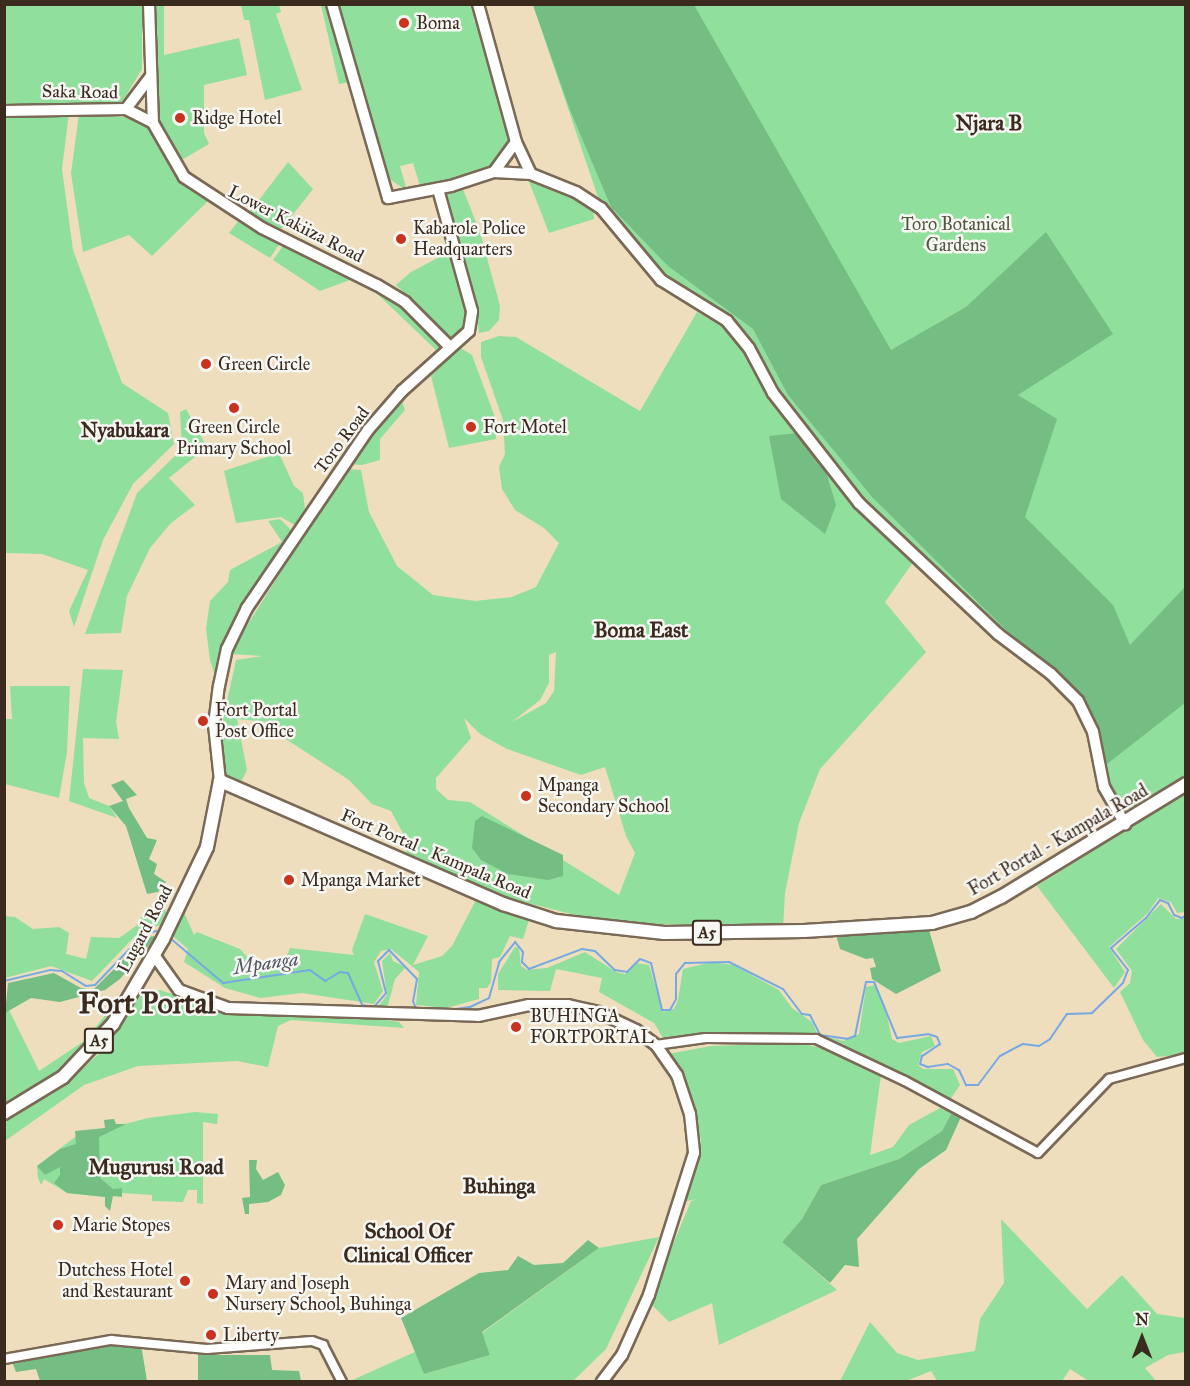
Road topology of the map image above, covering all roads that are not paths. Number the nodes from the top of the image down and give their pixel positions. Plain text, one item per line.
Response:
1 (149, 4) edge
2 (332, 4) edge
3 (478, 4) edge
4 (151, 76) junction
5 (126, 109) junction
6 (4, 111) edge
7 (153, 123) junction
8 (516, 142) junction
9 (494, 172) junction
10 (531, 174) junction
11 (438, 189) junction
12 (449, 346) junction
13 (220, 781) junction
14 (1185, 784) edge
15 (1125, 824) junction
16 (154, 955) junction
17 (656, 1045) junction
18 (1185, 1058) edge
19 (4, 1113) edge
20 (4, 1359) edge
21 (342, 1382) edge
22 (602, 1382) edge

1 - 4 main road, Lower Kakiiza Road
2 - 11 main road
3 - 8 main road
4 - 5 main road
4 - 7 main road, Lower Kakiiza Road
5 - 6 main road, Saka Road
5 - 7 main road, Saka Road
7 - 12 main road, Lower Kakiiza Road
8 - 9 main road
8 - 10 main road
9 - 10 main road
9 - 11 main road
10 - 15 main road
11 - 12 main road, Toro Road
12 - 13 main road, Toro Road
13 - 15 highway, Fort Portal - Kampala Road / A5
13 - 16 highway, Lugard Road / A5
14 - 15 highway, Fort Portal - Kampala Road / A5
16 - 17 main road
16 - 19 highway, Lugard Road / A5
17 - 18 street
17 - 22 main road
20 - 21 street

